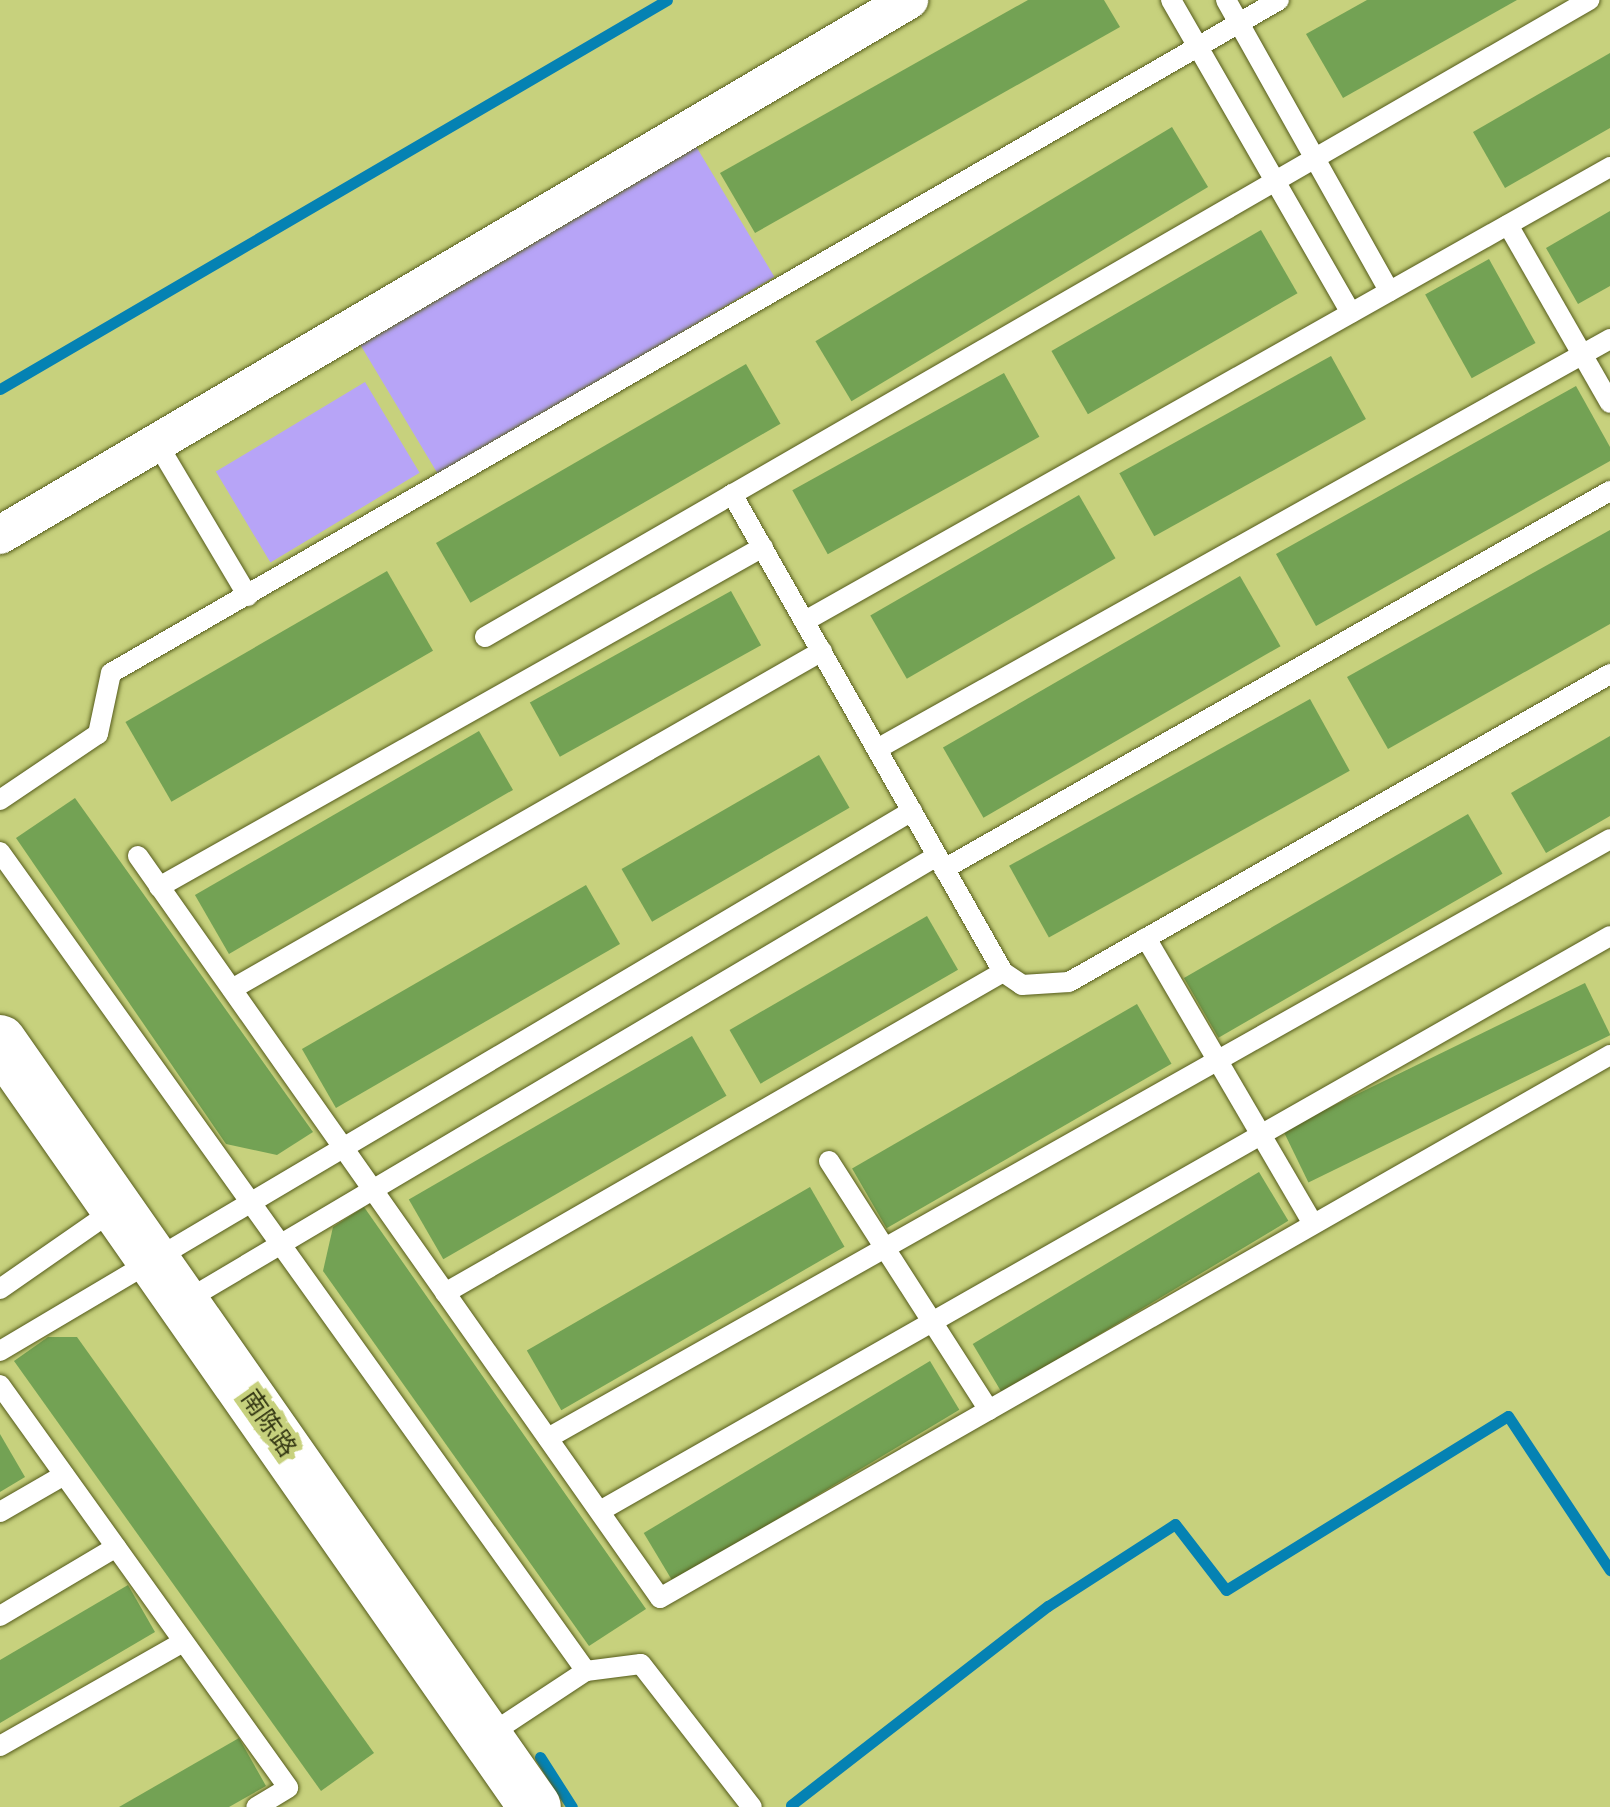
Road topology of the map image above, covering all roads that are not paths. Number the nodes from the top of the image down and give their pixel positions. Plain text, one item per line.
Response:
1 (909, 0) edge
2 (1172, 0) edge
3 (1226, 0) edge
4 (1279, 0) edge
5 (1588, 0) edge
6 (1239, 23) junction
7 (1198, 47) junction
8 (1312, 160) junction
9 (1610, 168) edge
10 (1275, 180) junction
11 (1508, 225) junction
12 (1390, 292) junction
13 (1351, 313) junction
14 (1610, 339) edge
15 (1582, 354) junction
16 (1610, 403) edge
17 (157, 442) junction
18 (1610, 490) edge
19 (732, 494) junction
20 (0, 536) edge
21 (763, 547) junction
22 (248, 596) junction
23 (805, 620) junction
24 (485, 637) dead end
25 (822, 651) junction
26 (1610, 674) edge
27 (878, 749) junction
28 (0, 800) edge
29 (912, 811) junction
30 (1610, 839) edge
31 (0, 852) edge
32 (138, 856) dead end
33 (941, 862) junction
34 (159, 887) junction
35 (1610, 936) edge
36 (1146, 938) junction
37 (1003, 972) junction
38 (232, 990) junction
39 (0, 1041) edge
40 (1610, 1055) edge
41 (1216, 1062) junction
42 (1260, 1135) junction
43 (345, 1150) junction
44 (830, 1162) dead end
45 (373, 1190) junction
46 (252, 1205) junction
47 (117, 1208) junction
48 (1314, 1224) junction
49 (281, 1244) junction
50 (885, 1248) junction
51 (169, 1282) junction
52 (0, 1290) edge
53 (445, 1292) junction
54 (932, 1322) junction
55 (0, 1351) edge
56 (0, 1385) edge
57 (989, 1410) junction
58 (548, 1438) junction
59 (64, 1475) junction
60 (600, 1511) junction
61 (0, 1512) edge
62 (116, 1547) junction
63 (0, 1616) edge
64 (183, 1642) junction
65 (586, 1670) junction
66 (489, 1736) junction
67 (0, 1746) edge
68 (256, 1807) edge
69 (535, 1807) edge
70 (752, 1807) edge

1 - 17 street
2 - 7 lane
3 - 6 lane
4 - 6 lane
5 - 8 lane
6 - 7 lane
6 - 8 lane
7 - 10 lane
7 - 22 lane
8 - 10 lane
8 - 12 lane
9 - 11 lane
10 - 13 lane
10 - 19 lane
11 - 12 lane
11 - 15 lane
12 - 13 lane
13 - 23 lane
14 - 15 lane
15 - 16 lane
15 - 27 lane
17 - 20 street
17 - 22 lane
18 - 33 lane
19 - 21 lane
19 - 24 lane
21 - 23 lane
21 - 34 lane
22 - 28 lane
23 - 25 lane
25 - 27 lane
25 - 38 lane
26 - 36 lane
27 - 29 lane
29 - 33 lane
29 - 43 lane
30 - 41 lane
31 - 46 lane
32 - 34 lane
33 - 37 lane
33 - 45 lane
34 - 38 lane
35 - 42 lane
36 - 37 lane
36 - 41 lane
37 - 53 lane
38 - 43 lane
39 - 47 street, 南陈路
40 - 48 lane
41 - 42 lane
41 - 50 lane
42 - 48 lane
42 - 54 lane
43 - 45 lane
43 - 46 lane
44 - 50 lane
45 - 49 lane
45 - 53 lane
46 - 49 lane
46 - 51 lane
47 - 51 street, 南陈路
47 - 52 lane
48 - 57 lane
49 - 51 lane
49 - 65 lane
50 - 54 lane
50 - 58 lane
51 - 55 lane
51 - 66 street, 南陈路
53 - 58 lane
54 - 57 lane
54 - 60 lane
56 - 59 lane
57 - 60 lane
58 - 60 lane
59 - 61 lane
59 - 62 lane
62 - 63 lane
62 - 64 lane
64 - 67 lane
64 - 68 lane
65 - 66 lane
65 - 70 lane
66 - 69 street, 南陈路

